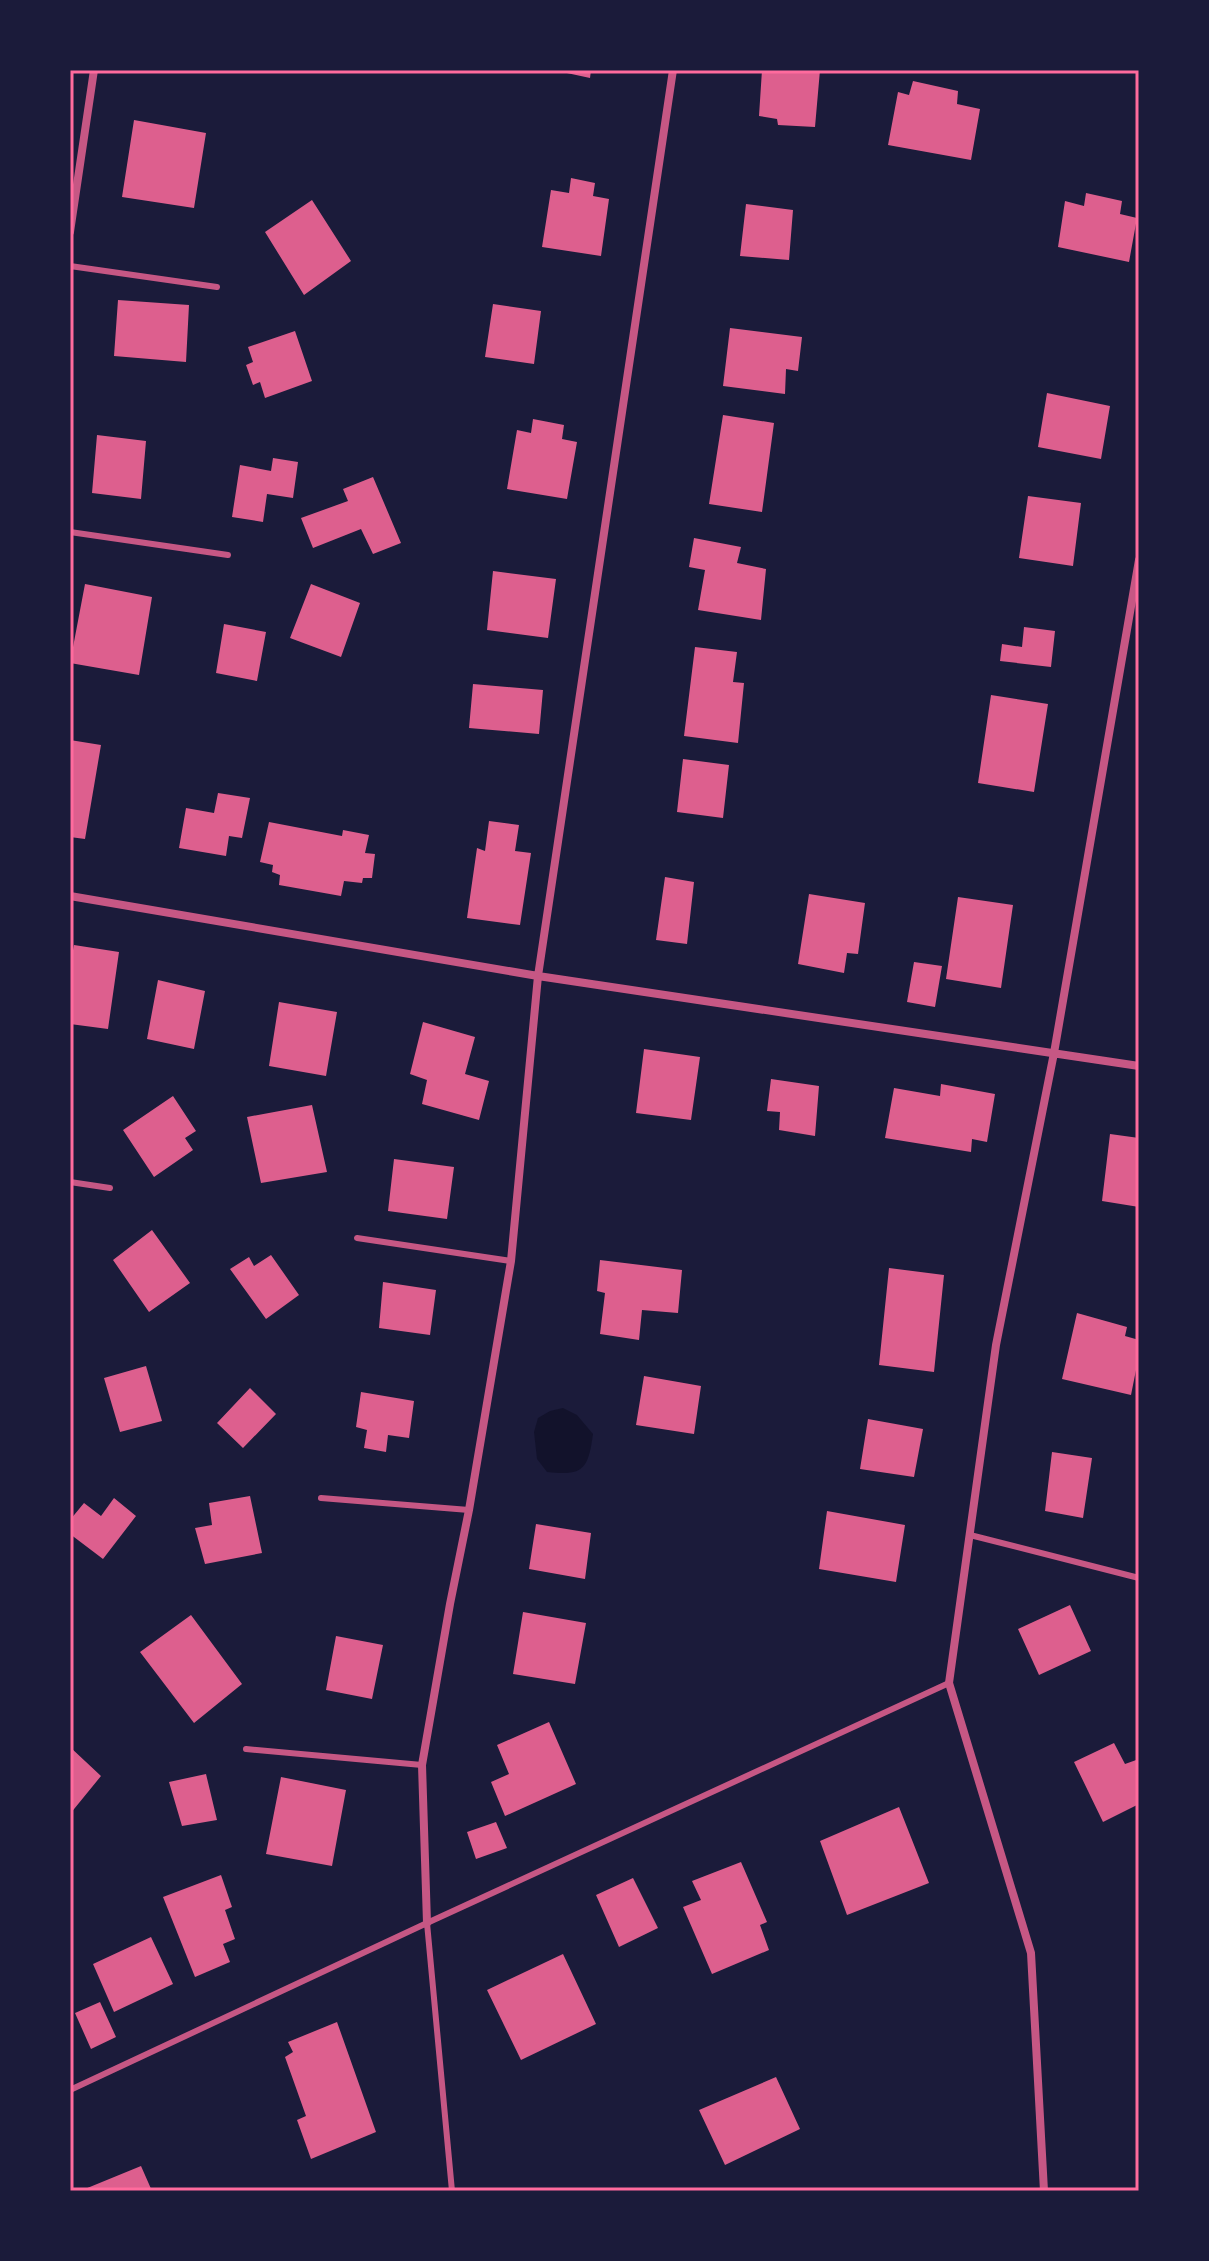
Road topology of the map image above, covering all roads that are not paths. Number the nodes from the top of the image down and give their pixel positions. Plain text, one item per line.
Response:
1 (94, 70) edge
2 (673, 70) edge
3 (70, 232) edge
4 (70, 266) edge
5 (217, 287) dead end
6 (70, 532) edge
7 (228, 555) dead end
8 (1139, 560) edge
9 (70, 896) edge
10 (538, 976) junction
11 (1054, 1053) junction
12 (1139, 1066) edge
13 (70, 1182) edge
14 (110, 1188) dead end
15 (357, 1238) dead end
16 (511, 1261) junction
17 (321, 1498) dead end
18 (469, 1510) junction
19 (970, 1535) junction
20 (1139, 1578) edge
21 (949, 1683) junction
22 (246, 1749) dead end
23 (422, 1765) junction
24 (427, 1923) junction
25 (70, 2090) edge
26 (452, 2191) edge
27 (1044, 2191) edge

1 - 3 street
2 - 10 street
4 - 5 lane
6 - 7 lane
8 - 11 street
9 - 10 street
10 - 11 street
10 - 16 street
11 - 12 street
11 - 19 street
13 - 14 lane
15 - 16 lane
16 - 18 street
17 - 18 lane
18 - 23 street
19 - 20 lane
19 - 21 street
21 - 24 lane
21 - 27 street
22 - 23 lane
23 - 24 street
24 - 25 lane
24 - 26 lane

